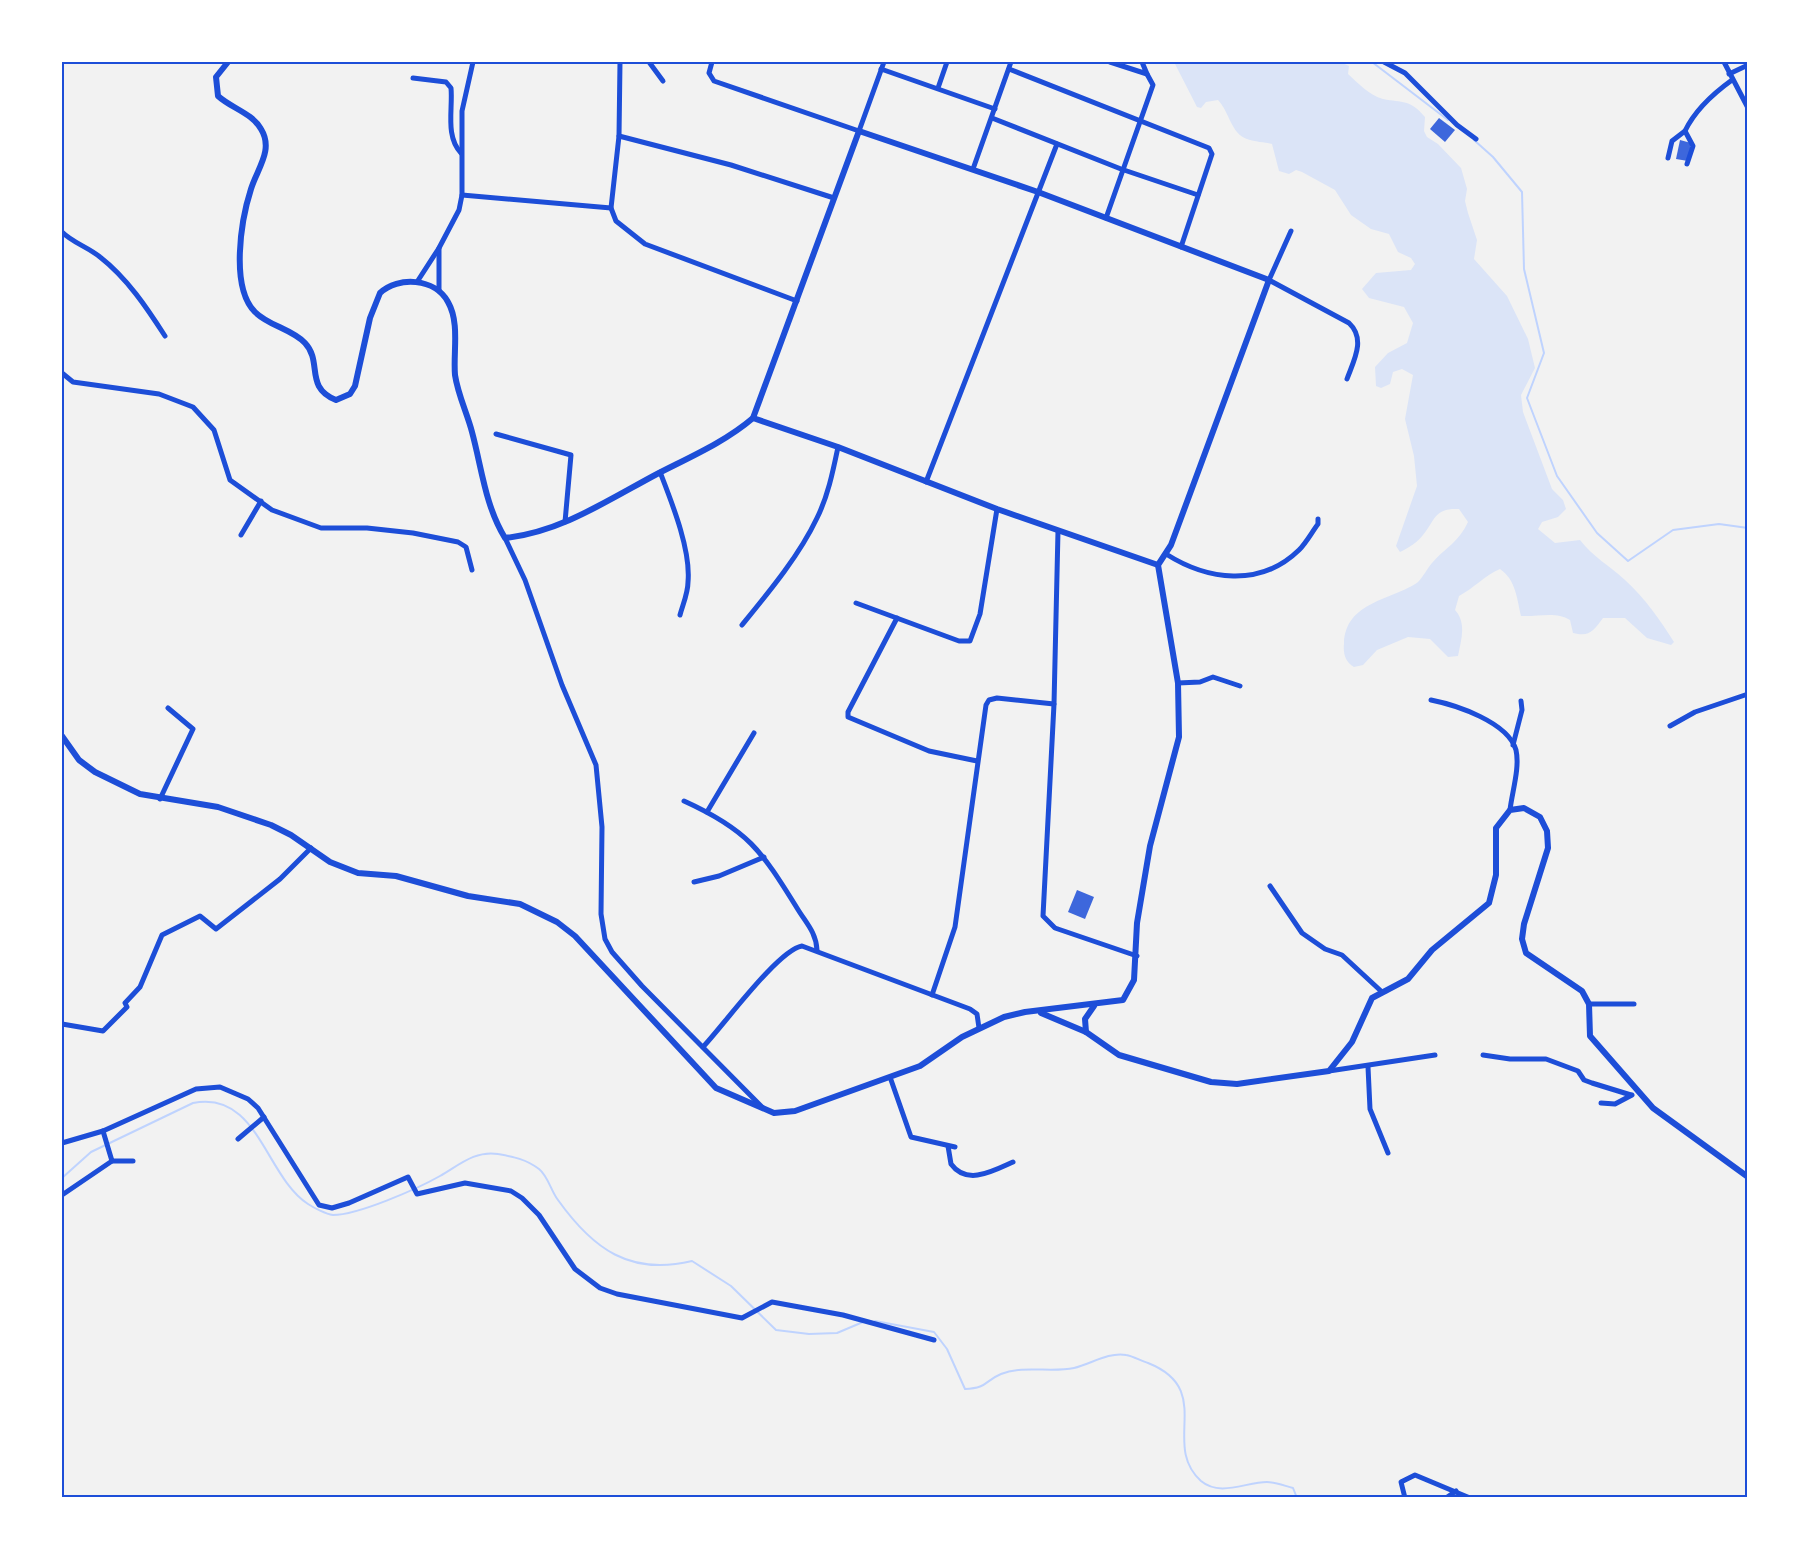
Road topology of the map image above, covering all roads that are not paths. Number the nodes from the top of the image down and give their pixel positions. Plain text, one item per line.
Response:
1 (228, 62) edge
2 (473, 62) edge
3 (620, 62) edge
4 (649, 62) edge
5 (712, 62) edge
6 (884, 62) edge
7 (947, 62) edge
8 (1011, 62) edge
9 (1110, 62) edge
10 (1142, 62) edge
11 (1384, 62) edge
12 (1724, 62) edge
13 (1748, 65) edge
14 (881, 69) junction
15 (1009, 69) junction
16 (1147, 74) junction
17 (1729, 74) junction
18 (413, 78) dead end
19 (1732, 80) junction
20 (663, 81) dead end
21 (938, 88) junction
22 (1748, 108) edge
23 (995, 109) junction
24 (992, 118) junction
25 (1140, 123) junction
26 (859, 131) junction
27 (1685, 131) junction
28 (619, 136) junction
29 (1476, 139) dead end
30 (1057, 144) junction
31 (461, 153) junction
32 (1668, 159) dead end
33 (1688, 164) dead end
34 (973, 169) junction
35 (1121, 169) junction
36 (1038, 192) junction
37 (462, 195) junction
38 (1198, 195) junction
39 (834, 198) junction
40 (611, 208) junction
41 (1106, 218) junction
42 (1291, 231) dead end
43 (62, 232) edge
44 (1181, 247) junction
45 (439, 248) junction
46 (1269, 280) junction
47 (417, 282) junction
48 (439, 291) junction
49 (797, 301) junction
50 (165, 336) dead end
51 (62, 373) edge
52 (1347, 379) dead end
53 (753, 417) junction
54 (496, 434) dead end
55 (838, 447) junction
56 (660, 472) junction
57 (926, 482) junction
58 (261, 501) junction
59 (997, 509) junction
60 (1318, 519) dead end
61 (565, 522) junction
62 (1058, 531) junction
63 (241, 535) dead end
64 (505, 538) junction
65 (1166, 554) junction
66 (1158, 565) junction
67 (472, 570) dead end
68 (856, 603) dead end
69 (680, 615) dead end
70 (897, 618) junction
71 (742, 625) dead end
72 (1178, 683) junction
73 (1240, 686) dead end
74 (1748, 694) edge
75 (1431, 700) dead end
76 (1521, 701) dead end
77 (1054, 704) junction
78 (168, 708) dead end
79 (1670, 726) dead end
80 (754, 733) dead end
81 (62, 736) edge
82 (1513, 745) junction
83 (976, 760) junction
84 (160, 799) junction
85 (684, 801) dead end
86 (1510, 810) junction
87 (706, 812) junction
88 (310, 848) junction
89 (764, 857) junction
90 (694, 882) dead end
91 (1270, 886) dead end
92 (817, 950) junction
93 (1137, 956) junction
94 (1382, 992) junction
95 (932, 994) junction
96 (1589, 1004) junction
97 (1634, 1004) dead end
98 (1095, 1005) junction
99 (1036, 1012) junction
100 (62, 1024) edge
101 (979, 1028) junction
102 (1086, 1032) junction
103 (703, 1047) junction
104 (1435, 1054) dead end
105 (1483, 1055) dead end
106 (1368, 1066) junction
107 (1329, 1071) junction
108 (890, 1077) junction
109 (1638, 1090) junction
110 (1631, 1095) junction
111 (1601, 1103) dead end
112 (765, 1110) junction
113 (264, 1117) junction
114 (103, 1131) junction
115 (238, 1139) dead end
116 (62, 1143) edge
117 (948, 1146) junction
118 (955, 1147) dead end
119 (1388, 1153) dead end
120 (112, 1158) junction
121 (133, 1161) dead end
122 (1013, 1162) dead end
123 (1748, 1177) edge
124 (62, 1196) edge
125 (934, 1340) dead end
126 (1456, 1491) junction
127 (1405, 1497) edge
128 (1446, 1497) edge
129 (1470, 1497) edge

1 - 47 street
2 - 31 street
3 - 28 street
4 - 20 street
5 - 26 street
6 - 14 street
7 - 21 street
8 - 15 street
9 - 16 street
10 - 16 street
11 - 29 street
12 - 17 street
13 - 17 street
14 - 21 street
14 - 26 street
15 - 23 street
15 - 25 street
16 - 25 street
17 - 19 street
18 - 31 street
19 - 22 street
19 - 27 street
21 - 23 street
23 - 24 street
24 - 30 street
24 - 34 street
25 - 35 street
25 - 38 street
26 - 34 street
26 - 39 street
27 - 32 street
27 - 33 street
28 - 39 street
28 - 40 street
30 - 35 street
30 - 36 street
31 - 37 street
34 - 36 street
35 - 38 street
35 - 41 street
36 - 41 street
36 - 57 street
37 - 40 street
37 - 45 street
38 - 44 street
39 - 49 street
40 - 49 street
41 - 44 street
42 - 46 street
43 - 50 street
44 - 46 street
45 - 47 street
45 - 48 street
46 - 52 street
46 - 65 street
47 - 48 street
48 - 64 street
49 - 53 street
51 - 58 street
53 - 55 street
53 - 56 street
54 - 61 street
55 - 57 street
55 - 71 street
56 - 61 street
56 - 69 street
57 - 59 street
58 - 63 street
58 - 67 street
59 - 62 street
59 - 70 street
60 - 65 street
61 - 64 street
62 - 66 street
62 - 77 street
64 - 103 street
65 - 66 street
66 - 72 street
68 - 70 street
70 - 83 street
72 - 73 street
72 - 93 street
74 - 79 street
75 - 82 street
76 - 82 street
77 - 83 street
77 - 93 street
78 - 84 street
80 - 87 street
81 - 84 street
82 - 86 street
83 - 95 street
84 - 88 street
85 - 87 street
86 - 94 street
86 - 96 street
87 - 89 street
88 - 100 street
88 - 112 street
89 - 90 street
89 - 92 street
91 - 94 street
92 - 95 street
92 - 103 street
93 - 98 street
94 - 107 street
95 - 101 street
96 - 97 street
96 - 109 street
98 - 99 street
98 - 102 street
99 - 101 street
99 - 102 street
101 - 108 street
102 - 107 street
103 - 112 street
104 - 106 street
105 - 110 street
106 - 107 street
106 - 119 street
108 - 112 street
108 - 117 street
109 - 110 street
109 - 123 street
110 - 111 street
113 - 114 street
113 - 115 street
113 - 125 street
114 - 116 street
114 - 120 street
117 - 118 street
117 - 122 street
120 - 121 street
120 - 124 street
126 - 127 street
126 - 128 street
126 - 129 street

